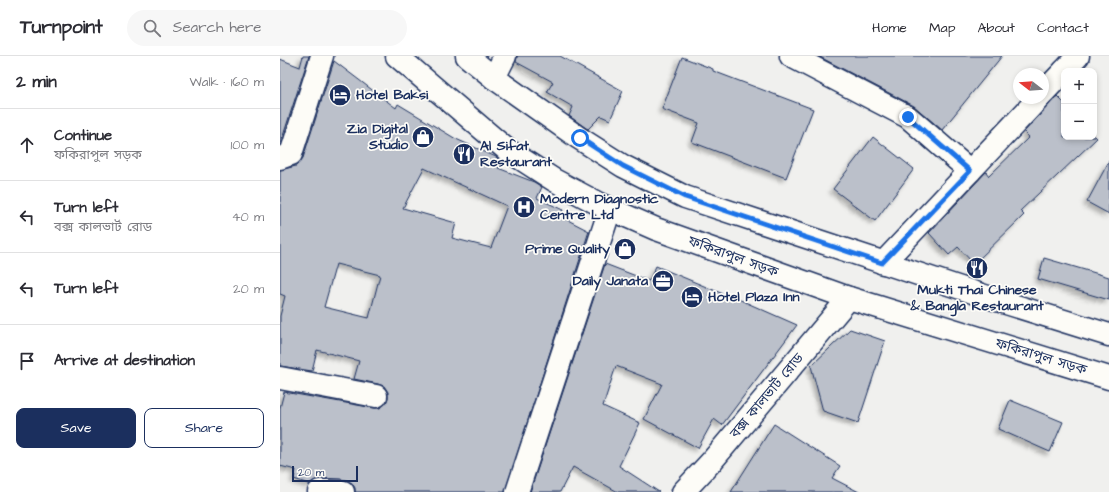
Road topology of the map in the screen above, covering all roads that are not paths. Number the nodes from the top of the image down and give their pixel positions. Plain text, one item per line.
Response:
1 (322, 56) edge
2 (397, 56) edge
3 (467, 56) edge
4 (505, 56) edge
5 (791, 56) edge
6 (1078, 56) edge
7 (1067, 68) edge
8 (1061, 74) edge
9 (494, 78) junction
10 (1049, 87) edge
11 (1032, 104) edge
12 (280, 158) edge
13 (970, 171) junction
14 (610, 209) junction
15 (882, 263) junction
16 (849, 298) junction
17 (1109, 335) edge
18 (280, 378) edge
19 (1109, 378) edge
20 (376, 396) dead end
21 (319, 492) edge
22 (343, 492) edge
23 (517, 492) edge
24 (683, 492) edge

1 - 12 main road
2 - 14 main road, ফকিরাপুল সড়ক
3 - 9 main road
4 - 9 main road
5 - 13 main road
6 - 7 main road
8 - 10 main road
9 - 15 main road
11 - 13 main road
13 - 15 main road
14 - 16 main road, ফকিরাপুল সড়ক
14 - 23 main road
15 - 17 main road
16 - 19 main road, ফকিরাপুল সড়ক
16 - 24 main road, বক্স কালভার্ট রোড
18 - 20 main road
21 - 22 main road

